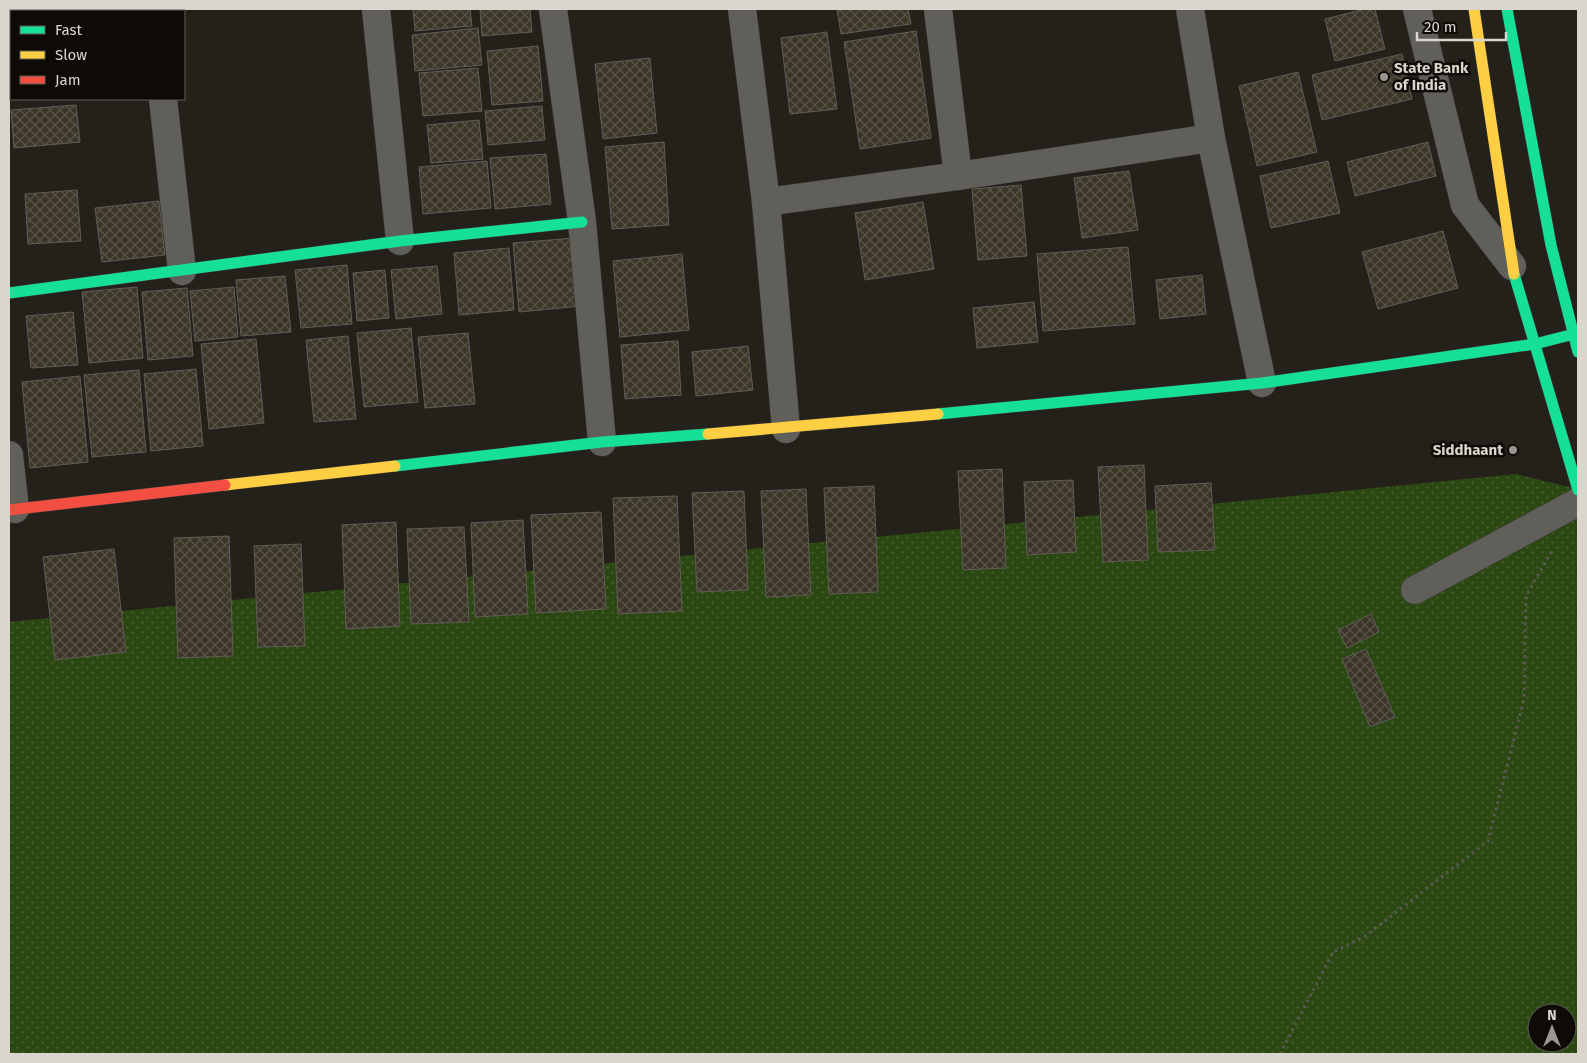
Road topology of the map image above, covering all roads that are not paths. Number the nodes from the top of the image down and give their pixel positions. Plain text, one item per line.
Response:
1 (376, 9) edge
2 (553, 9) edge
3 (742, 9) edge
4 (938, 9) edge
5 (1190, 9) edge
6 (1417, 9) edge
7 (1474, 9) edge
8 (1507, 9) edge
9 (163, 100) edge
10 (1211, 138) junction
11 (958, 176) junction
12 (766, 202) junction
13 (582, 222) junction
14 (400, 241) junction
15 (1512, 266) junction
16 (182, 271) junction
17 (9, 294) edge
18 (1576, 334) edge
19 (1535, 344) junction
20 (1578, 353) edge
21 (1262, 383) junction
22 (786, 429) junction
23 (602, 442) junction
24 (9, 455) edge
25 (1578, 490) edge
26 (1578, 502) edge
27 (12, 510) edge
28 (1415, 590) dead end

1 - 14 street
2 - 13 street
3 - 12 street
4 - 11 street
5 - 10 street
6 - 15 street
7 - 15 street
8 - 18 street
9 - 16 street
10 - 11 street
10 - 21 street
11 - 12 street
12 - 22 street
13 - 14 street
13 - 23 street
14 - 16 street
15 - 19 street
16 - 17 street
18 - 19 street
18 - 20 street
19 - 21 street
19 - 25 street
21 - 22 street
22 - 23 street
23 - 27 street
24 - 27 street
26 - 28 street

